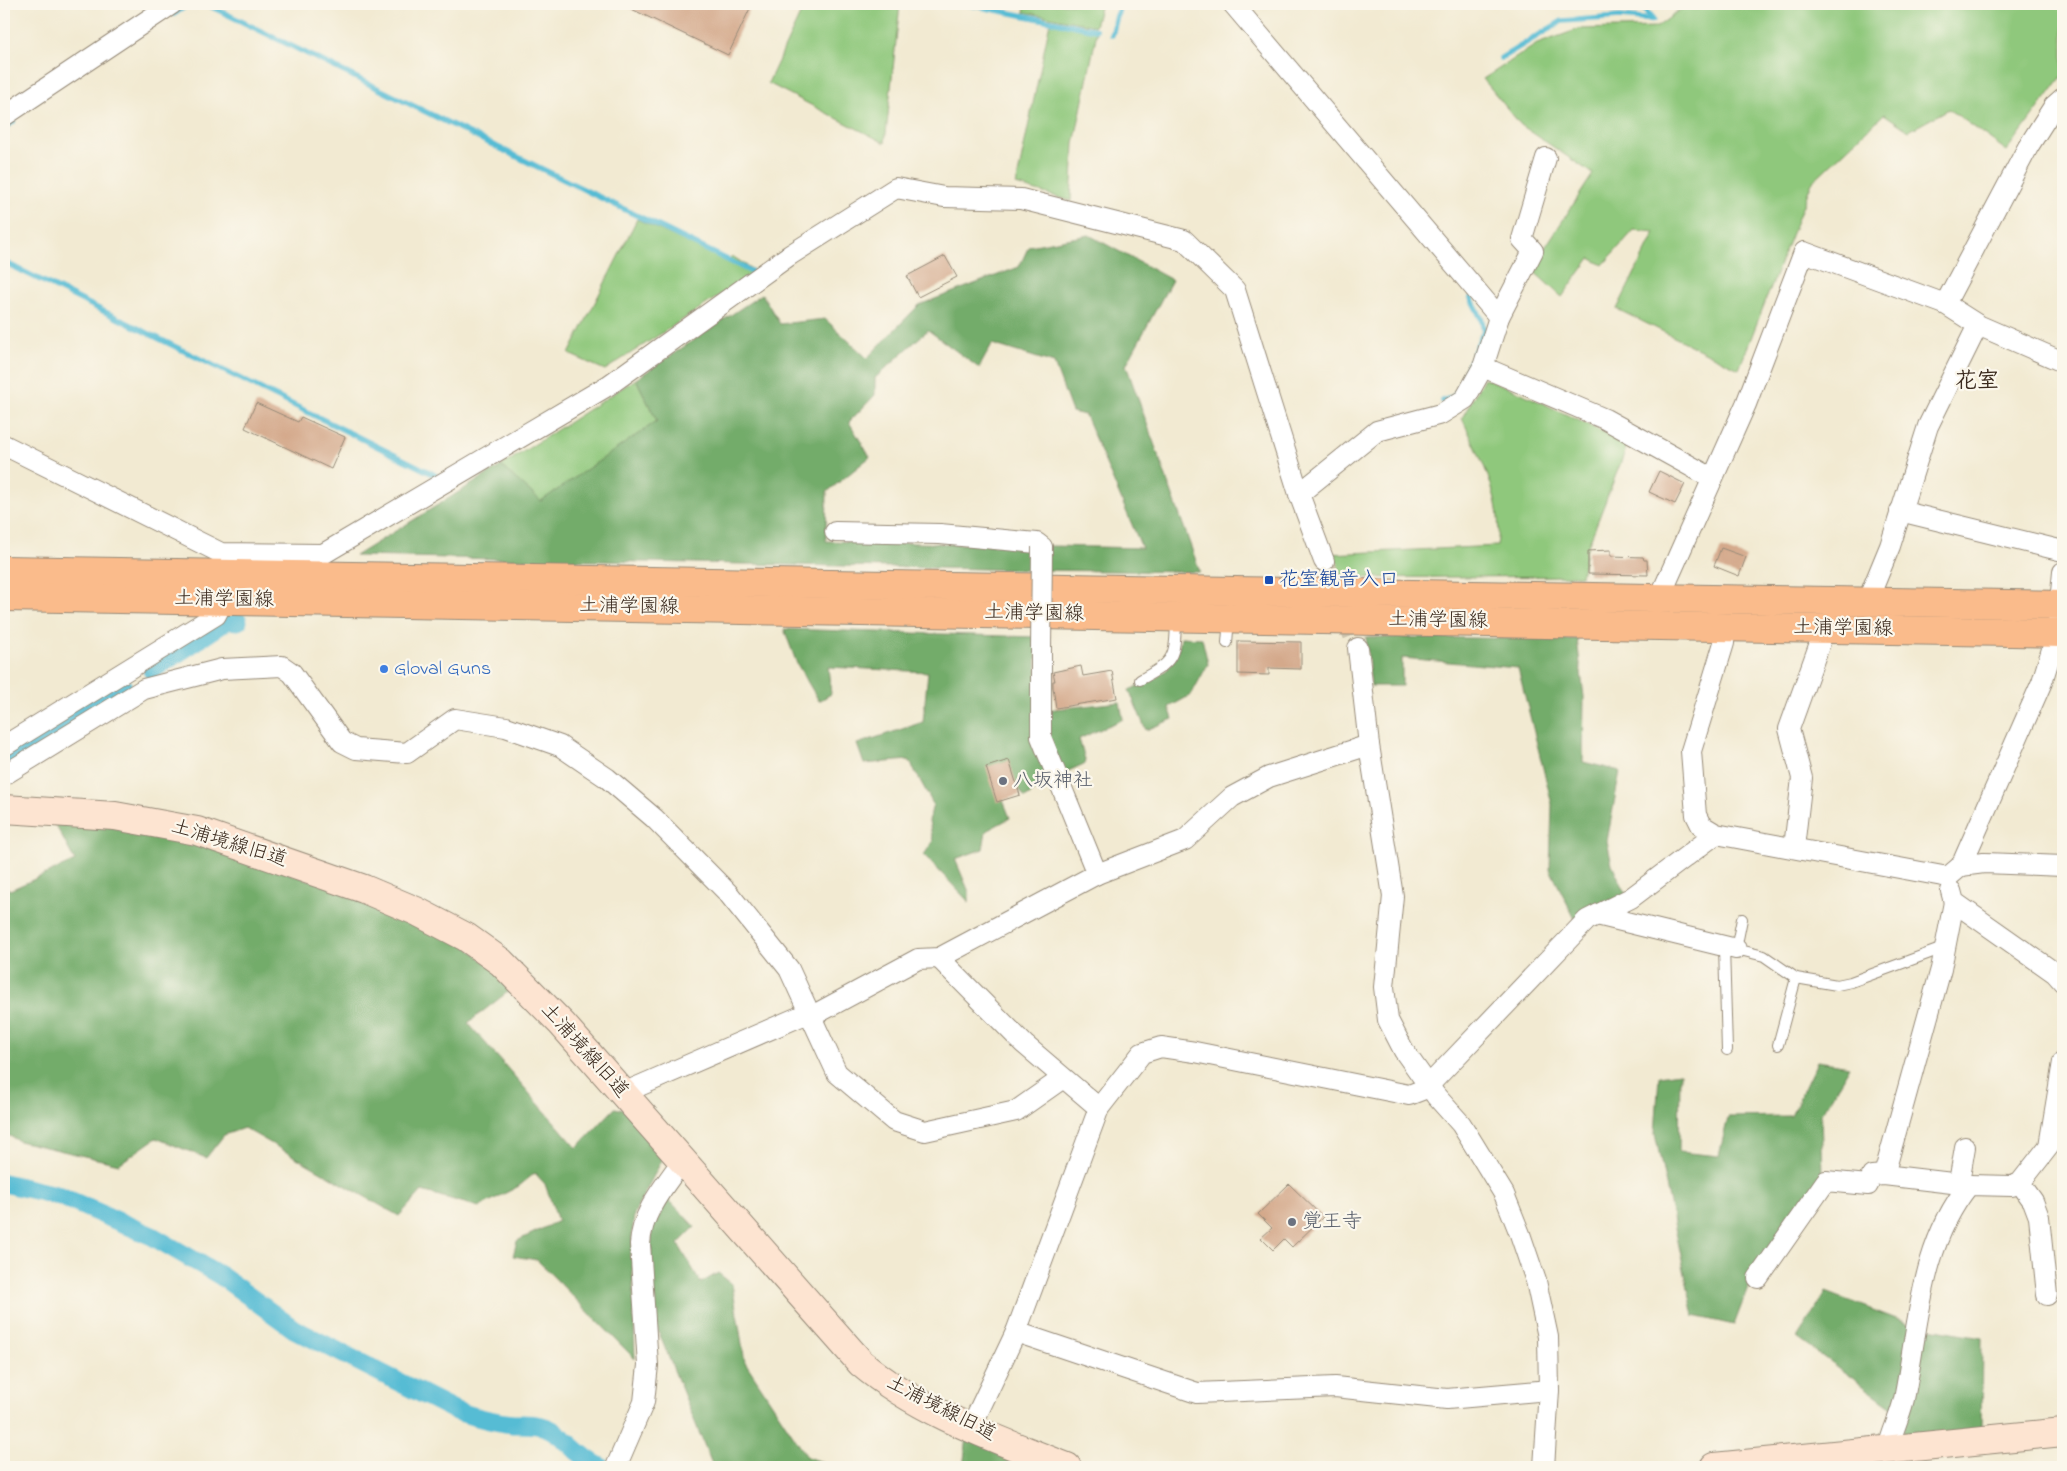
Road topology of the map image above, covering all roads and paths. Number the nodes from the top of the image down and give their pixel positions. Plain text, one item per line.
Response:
1 (172, 4) edge
2 (1233, 4) edge
3 (2063, 98) edge
4 (4, 116) edge
5 (1546, 158) dead end
6 (1945, 304) junction
7 (1499, 317) junction
8 (1978, 325) junction
9 (2063, 362) edge
10 (1483, 367) junction
11 (4, 445) edge
12 (1712, 478) junction
13 (1299, 494) junction
14 (1900, 511) junction
15 (835, 532) dead end
16 (2063, 551) edge
17 (1324, 561) tunnel mouth
18 (4, 570) edge
19 (2063, 572) edge
20 (222, 576) junction
21 (318, 577) junction
22 (4, 596) edge
23 (1659, 599) junction
24 (1867, 602) junction
25 (2061, 605) edge
26 (1176, 616) junction
27 (1228, 617) junction
28 (1725, 626) junction
29 (1820, 629) junction
30 (2060, 633) edge
31 (1358, 648) tunnel mouth
32 (131, 667) junction
33 (1140, 680) dead end
34 (144, 690) junction
35 (1369, 745) junction
36 (4, 746) edge
37 (4, 775) edge
38 (4, 809) edge
39 (1716, 834) junction
40 (1794, 848) junction
41 (2063, 866) edge
42 (1954, 871) junction
43 (1096, 874) junction
44 (1954, 902) junction
45 (1597, 915) junction
46 (1742, 919) dead end
47 (1946, 947) junction
48 (1730, 948) junction
49 (939, 958) junction
50 (1796, 978) junction
51 (2063, 982) edge
52 (812, 1016) junction
53 (1778, 1045) dead end
54 (1727, 1050) dead end
55 (2063, 1062) edge
56 (1064, 1078) junction
57 (1429, 1085) junction
58 (623, 1093) junction
59 (1099, 1108) junction
60 (2056, 1146) edge
61 (1965, 1148) dead end
62 (682, 1161) junction
63 (1884, 1175) junction
64 (2020, 1183) junction
65 (1964, 1184) junction
66 (1758, 1278) dead end
67 (2047, 1296) dead end
68 (1016, 1332) junction
69 (1549, 1390) junction
70 (971, 1427) junction
71 (2063, 1432) edge
72 (1888, 1449) junction
73 (1826, 1462) edge
74 (616, 1467) edge
75 (1067, 1467) edge
76 (1544, 1467) edge
77 (1714, 1467) edge

1 - 4 street
2 - 7 street
3 - 6 street
5 - 7 street
6 - 8 street
6 - 12 street
7 - 10 street
8 - 9 street
8 - 14 street
10 - 12 street
10 - 13 street
11 - 20 street
12 - 23 street
13 - 17 street
13 - 21 street
14 - 16 street
14 - 24 street
15 - 43 street, bridge
18 - 20 main road, 土浦学園線
19 - 25 street
20 - 21 main road, 土浦学園線
20 - 21 street
20 - 22 main road, 土浦学園線
20 - 32 street
21 - 26 main road, 土浦学園線
21 - 27 main road, 土浦学園線
23 - 24 main road, 土浦学園線
23 - 27 main road, 土浦学園線
24 - 25 main road, 土浦学園線
25 - 30 street
26 - 27 main road, 土浦学園線
26 - 33 lane
27 - 28 main road, 土浦学園線
28 - 29 main road, 土浦学園線
28 - 39 street
29 - 30 main road, 土浦学園線
29 - 40 street
30 - 42 street
31 - 35 street
32 - 34 street
32 - 36 street
34 - 37 street
34 - 52 street
35 - 43 street
35 - 57 street
38 - 58 street, 土浦境線旧道
39 - 40 street
39 - 45 street
40 - 42 street
41 - 42 street
42 - 44 street
43 - 49 street
44 - 47 street
44 - 51 street
45 - 48 street
45 - 57 street
46 - 48 lane
47 - 50 lane
47 - 63 street
48 - 50 lane
48 - 54 lane
49 - 52 street
49 - 56 street
50 - 53 lane
52 - 56 street
52 - 58 street
55 - 60 street
56 - 59 street
57 - 59 street
57 - 69 street
58 - 62 street, 土浦境線旧道
59 - 68 street
60 - 64 street
61 - 65 street
62 - 70 street, 土浦境線旧道
62 - 74 street
63 - 65 street
63 - 66 street
64 - 65 street
64 - 67 street
65 - 72 street
68 - 69 street
68 - 70 street
69 - 76 street
70 - 75 street, 土浦境線旧道
71 - 72 street
72 - 73 street
73 - 77 street

